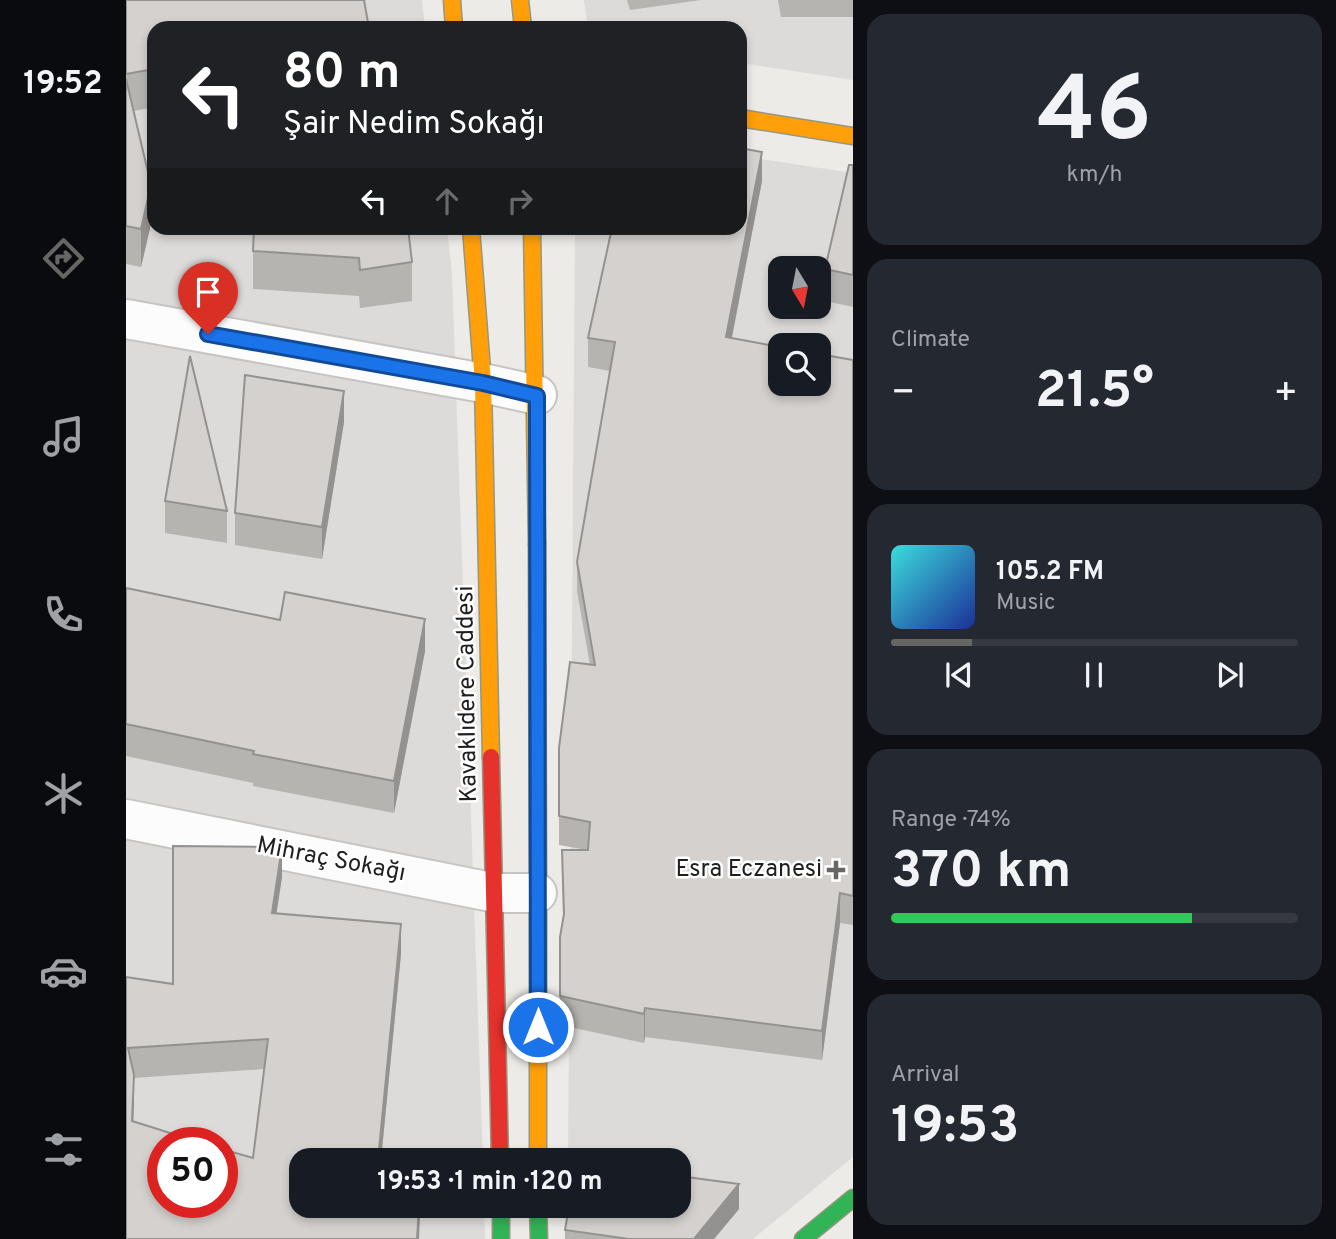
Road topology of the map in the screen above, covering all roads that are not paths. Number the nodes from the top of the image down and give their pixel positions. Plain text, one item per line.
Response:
1 (452, 0) edge
2 (520, 0) edge
3 (454, 21) edge
4 (522, 21) edge
5 (747, 119) edge
6 (853, 136) edge
7 (472, 235) edge
8 (532, 235) edge
9 (126, 319) edge
10 (483, 383) junction
11 (537, 396) junction
12 (126, 819) edge
13 (496, 893) junction
14 (537, 893) junction
15 (500, 1148) edge
16 (538, 1148) edge
17 (853, 1198) edge
18 (501, 1218) edge
19 (538, 1218) edge
20 (501, 1239) edge
21 (538, 1239) edge
22 (803, 1239) edge

1 - 3 main road
2 - 4 main road
5 - 6 main road
7 - 10 main road, Kavaklıdere Caddesi
8 - 11 main road
9 - 10 street
10 - 11 street
10 - 13 main road, Kavaklıdere Caddesi
11 - 14 main road
12 - 13 street, Mihraç Sokağı
13 - 14 street, Mihraç Sokağı
13 - 15 main road, Kavaklıdere Caddesi
14 - 16 main road
17 - 22 main road
18 - 20 main road
19 - 21 main road

